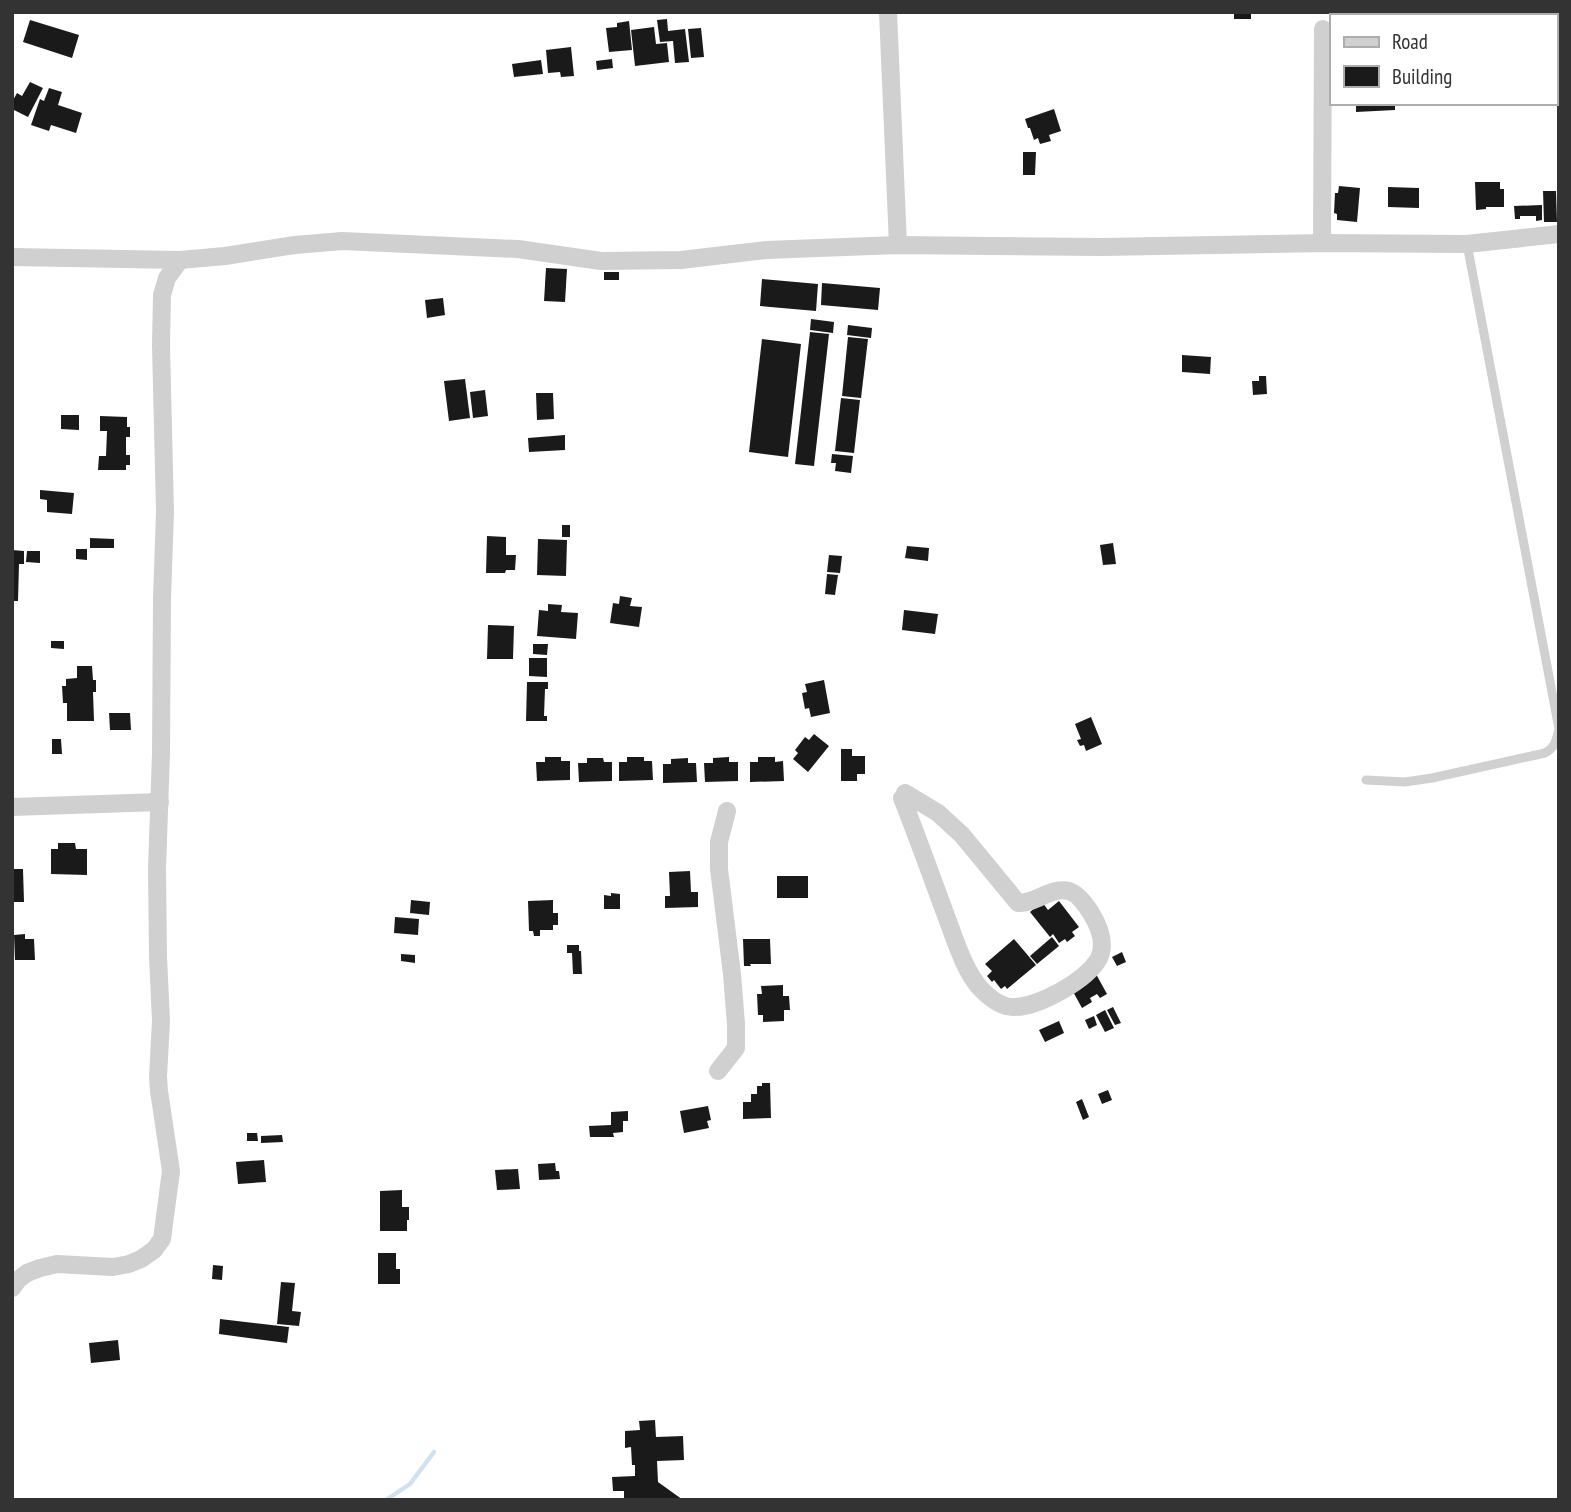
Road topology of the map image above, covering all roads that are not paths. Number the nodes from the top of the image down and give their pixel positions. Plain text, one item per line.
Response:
1 (888, 12) edge
2 (1323, 29) dead end
3 (1559, 234) edge
4 (1322, 243) junction
5 (1467, 244) junction
6 (898, 245) junction
7 (12, 257) edge
8 (180, 260) junction
9 (1366, 780) dead end
10 (904, 795) joint
11 (160, 802) junction
12 (12, 807) edge
13 (727, 811) dead end
14 (718, 1071) dead end
15 (12, 1288) edge

1 - 6 street
2 - 4 street
3 - 5 street
4 - 5 street
4 - 6 street
5 - 9 lane
6 - 8 street
7 - 8 street
8 - 11 street
10 - 10 street
11 - 12 street
11 - 15 street
13 - 14 street

